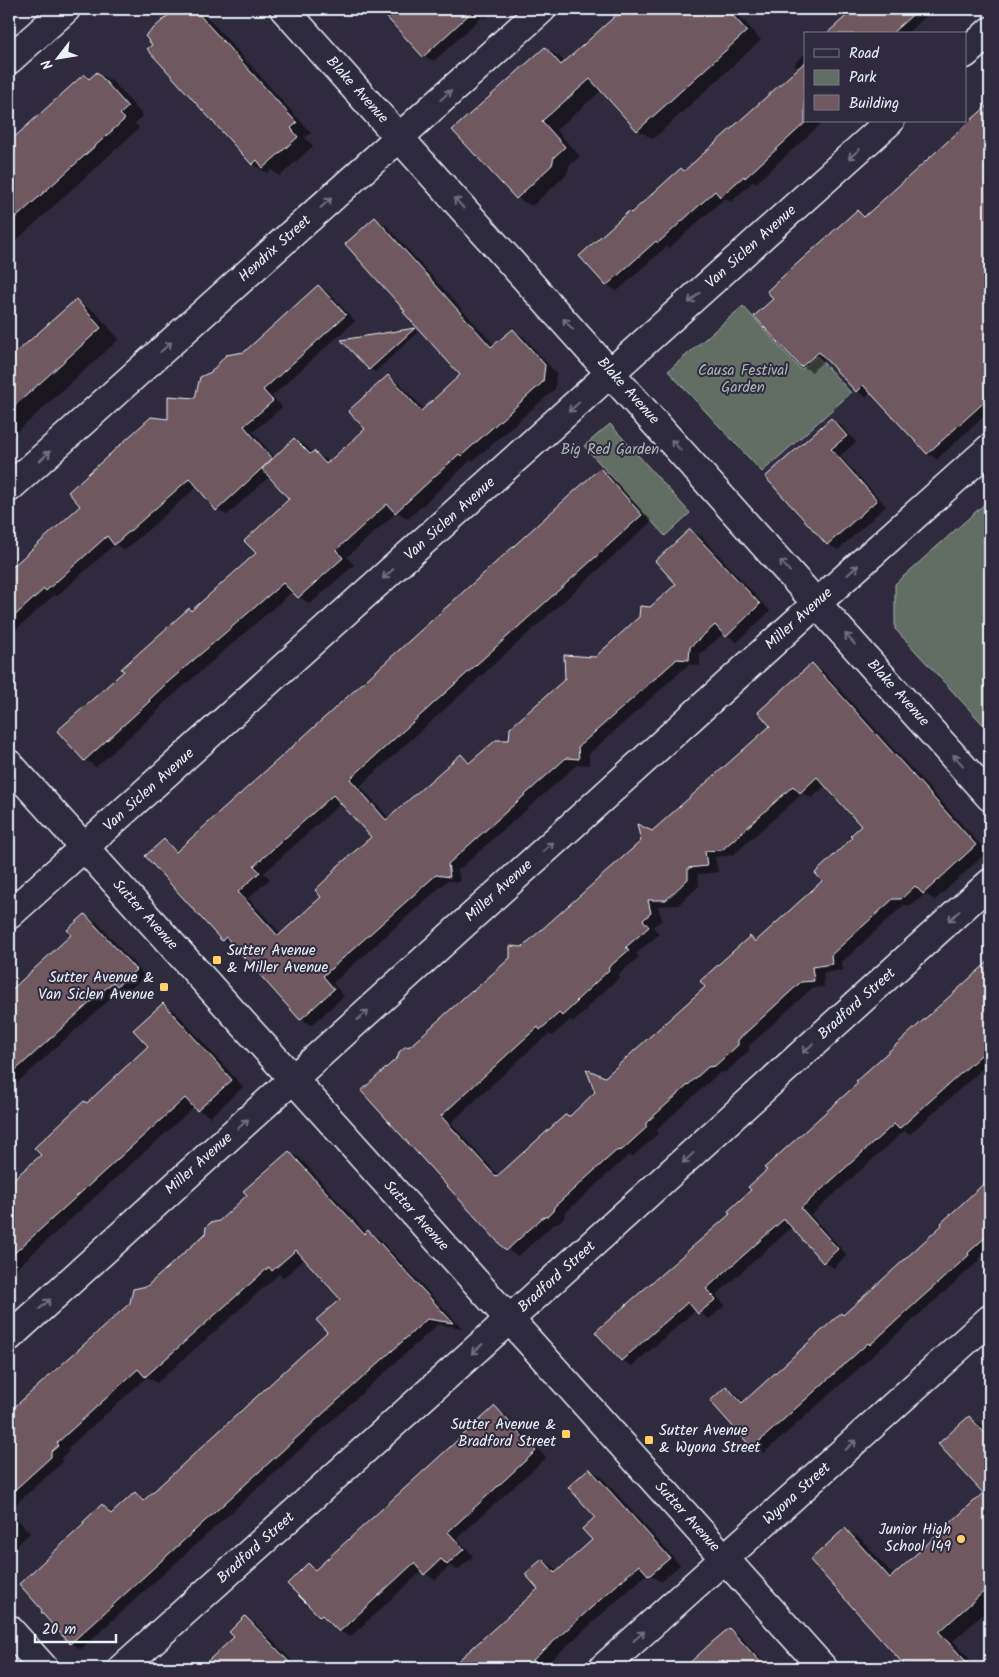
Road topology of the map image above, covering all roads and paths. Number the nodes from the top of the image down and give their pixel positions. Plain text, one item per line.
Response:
1 (66, 9) edge
2 (284, 9) edge
3 (542, 9) edge
4 (990, 31) edge
5 (966, 53) edge
6 (9, 60) edge
7 (889, 122) edge
8 (399, 137) junction
9 (612, 373) junction
10 (990, 448) edge
11 (9, 488) edge
12 (817, 603) junction
13 (9, 764) edge
14 (990, 797) edge
15 (84, 848) junction
16 (990, 883) edge
17 (9, 915) edge
18 (293, 1078) junction
19 (990, 1319) edge
20 (509, 1320) junction
21 (9, 1337) edge
22 (724, 1559) junction
23 (9, 1629) edge
24 (44, 1668) edge
25 (122, 1668) edge
26 (603, 1668) edge
27 (823, 1668) edge

1 - 6 street
2 - 8 street, Blake Avenue
8 -> 3 street, Hendrix Street
4 - 5 street
7 -> 9 street, Van Siclen Avenue
9 -> 8 street, Blake Avenue
11 -> 8 street, Hendrix Street
12 -> 9 street, Blake Avenue
9 -> 15 street, Van Siclen Avenue
12 -> 10 street, Miller Avenue
14 -> 12 street, Blake Avenue
18 -> 12 street, Miller Avenue
13 - 15 street, Sutter Avenue
15 - 17 street, Van Siclen Avenue
15 - 18 street, Sutter Avenue
16 -> 20 street, Bradford Street
18 - 20 street, Sutter Avenue
21 -> 18 street, Miller Avenue
22 -> 19 street, Wyona Street
20 - 22 street, Sutter Avenue
20 -> 25 street, Bradford Street
26 -> 22 street, Wyona Street
22 - 27 street, Sutter Avenue
23 - 24 street

